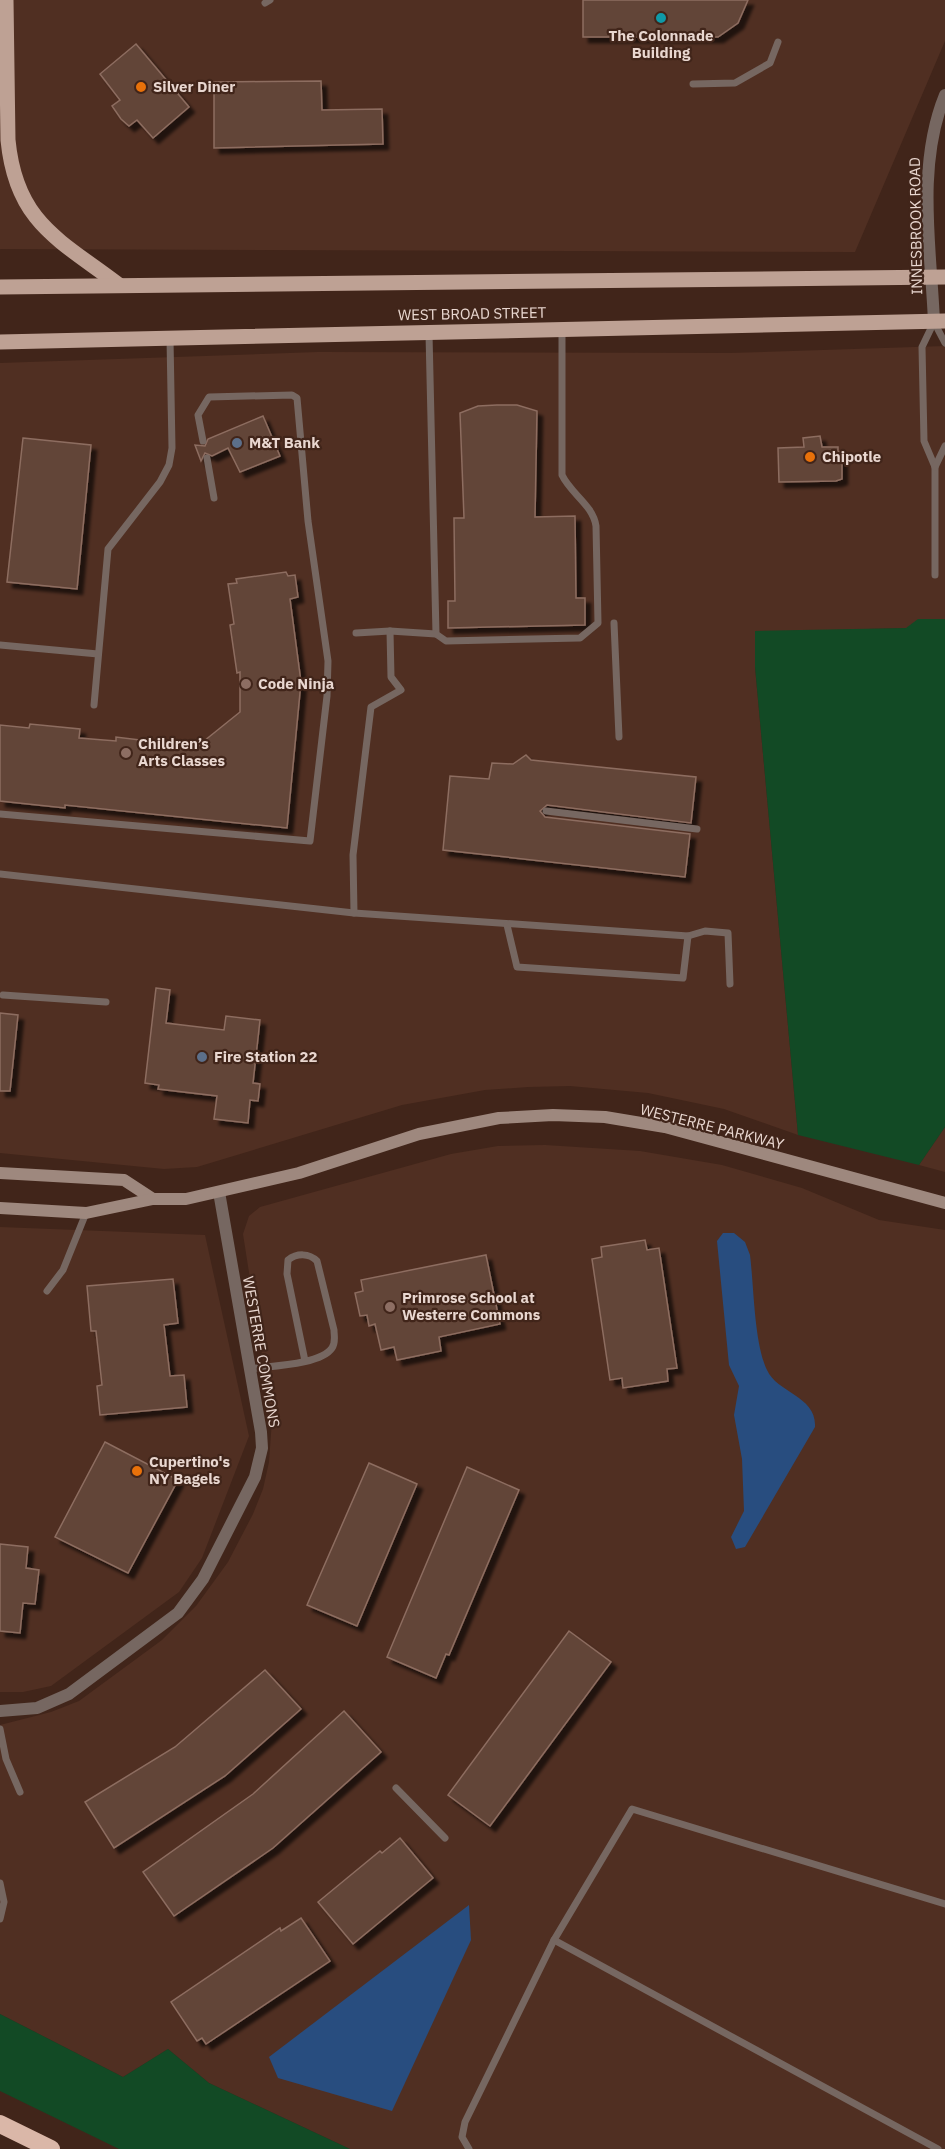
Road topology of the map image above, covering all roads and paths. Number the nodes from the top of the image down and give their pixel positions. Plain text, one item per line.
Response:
1 (6, 0) edge
2 (778, 42) dead end
3 (693, 84) dead end
4 (945, 95) edge
5 (938, 277) edge
6 (119, 285) junction
7 (0, 287) edge
8 (939, 322) edge
9 (562, 330) junction
10 (429, 334) junction
11 (170, 339) junction
12 (0, 342) edge
13 (945, 343) edge
14 (204, 441) dead end
15 (945, 446) edge
16 (207, 458) dead end
17 (935, 467) junction
18 (214, 498) dead end
19 (935, 575) dead end
20 (614, 623) dead end
21 (390, 632) junction
22 (356, 633) dead end
23 (436, 634) junction
24 (0, 645) edge
25 (98, 654) junction
26 (94, 705) dead end
27 (619, 737) dead end
28 (546, 811) dead end
29 (0, 814) edge
30 (697, 829) dead end
31 (0, 874) edge
32 (354, 913) junction
33 (507, 925) junction
34 (688, 936) junction
35 (730, 984) dead end
36 (3, 995) dead end
37 (106, 1002) dead end
38 (0, 1173) edge
39 (219, 1192) junction
40 (153, 1199) junction
41 (945, 1203) edge
42 (0, 1208) edge
43 (86, 1214) junction
44 (47, 1292) dead end
45 (305, 1361) junction
46 (249, 1369) junction
47 (0, 1711) edge
48 (0, 1729) edge
49 (396, 1788) dead end
50 (20, 1792) dead end
51 (445, 1838) dead end
52 (0, 1883) edge
53 (945, 1904) edge
54 (0, 1919) edge
55 (554, 1940) junction
56 (0, 2124) edge
57 (51, 2149) edge
58 (469, 2149) edge
59 (938, 2149) edge

1 - 6 main road
2 - 3 lane
4 - 5 street, INNESBROOK ROAD
5 - 6 main road, WEST BROAD STREET
5 - 8 street, INNESBROOK ROAD
6 - 7 main road, WEST BROAD STREET
8 - 9 main road, WEST BROAD STREET
8 - 13 lane
8 - 17 lane
9 - 10 main road, WEST BROAD STREET
9 - 23 lane
10 - 11 main road, WEST BROAD STREET
10 - 23 lane
11 - 12 main road, WEST BROAD STREET
11 - 25 lane
14 - 29 lane
15 - 17 lane
16 - 18 lane
17 - 19 lane
20 - 27 lane
21 - 22 lane
21 - 23 lane
21 - 32 lane
24 - 25 lane
25 - 26 lane
28 - 30 lane
31 - 32 lane
32 - 33 lane
33 - 34 lane
33 - 34 lane
34 - 35 lane
36 - 37 lane
38 - 40 street
39 - 40 street, WESTERRE PARKWAY
39 - 41 street, WESTERRE PARKWAY
39 - 46 street, WESTERRE COMMONS
40 - 43 street, WESTERRE PARKWAY
42 - 43 street, WESTERRE PARKWAY
43 - 44 lane
45 - 45 lane
45 - 46 lane
46 - 47 street, WESTERRE COMMONS
48 - 50 lane
49 - 51 lane
52 - 54 lane
53 - 55 lane
55 - 58 lane
55 - 59 lane
56 - 57 highway

